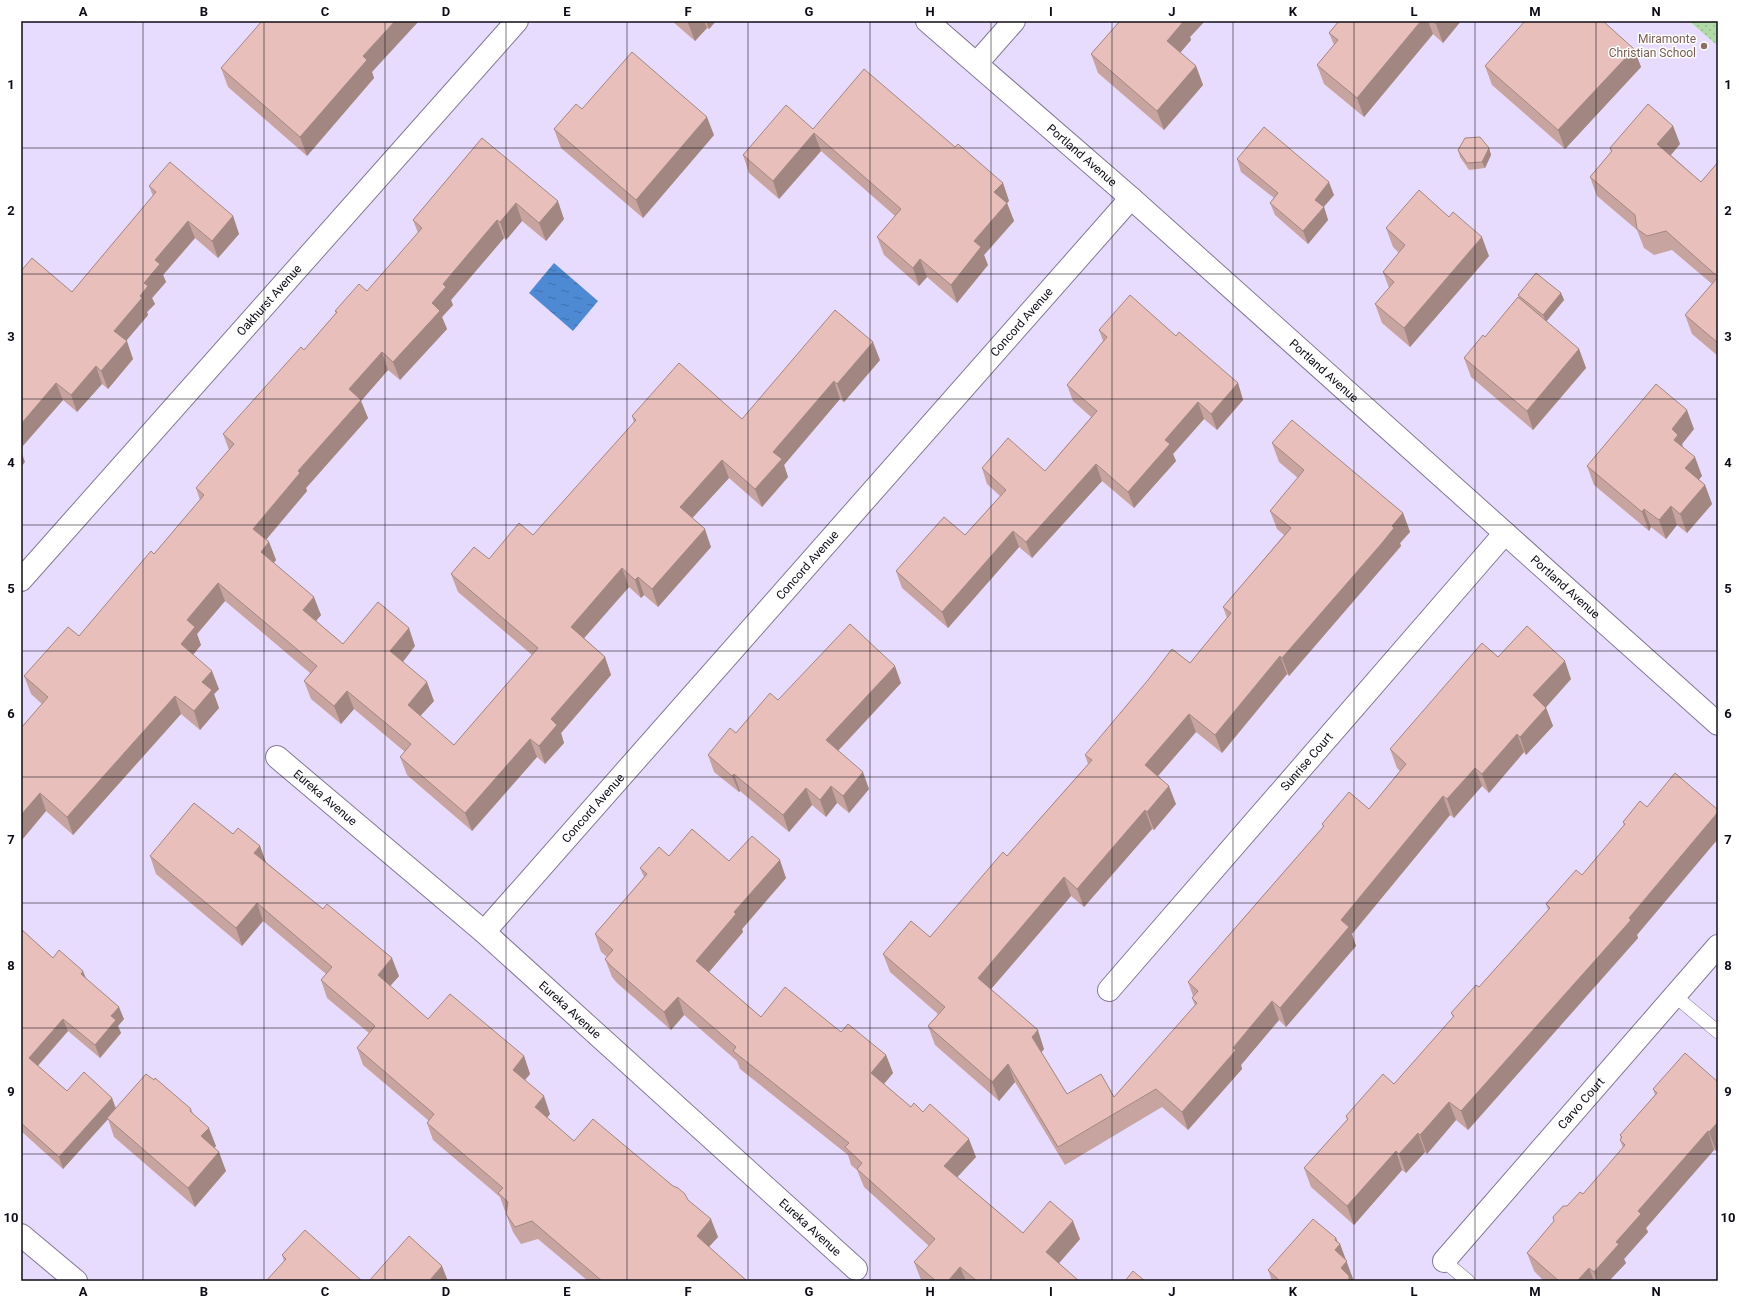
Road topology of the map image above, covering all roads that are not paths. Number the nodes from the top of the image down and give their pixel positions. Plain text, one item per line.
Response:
1 (517, 21) edge
2 (927, 21) edge
3 (1014, 21) edge
4 (977, 63) junction
5 (1131, 198) junction
6 (1505, 533) junction
7 (21, 580) edge
8 (1718, 724) edge
9 (277, 757) dead end
10 (484, 932) junction
11 (1718, 946) edge
12 (1109, 990) dead end
13 (1675, 996) junction
14 (1718, 1032) edge
15 (21, 1235) edge
16 (1444, 1261) joint
17 (856, 1269) dead end
18 (76, 1281) edge
19 (1468, 1281) edge

1 - 7 street, Oakhurst Avenue
2 - 4 street, Portland Avenue
3 - 4 street
4 - 5 street, Portland Avenue
5 - 6 street, Portland Avenue
5 - 10 street, Concord Avenue
6 - 8 street, Portland Avenue
6 - 12 street, Sunrise Court
9 - 10 street, Eureka Avenue
10 - 17 street, Eureka Avenue
11 - 13 street, Carvo Court
13 - 14 lane
13 - 16 street, Carvo Court
15 - 18 street
16 - 19 lane

